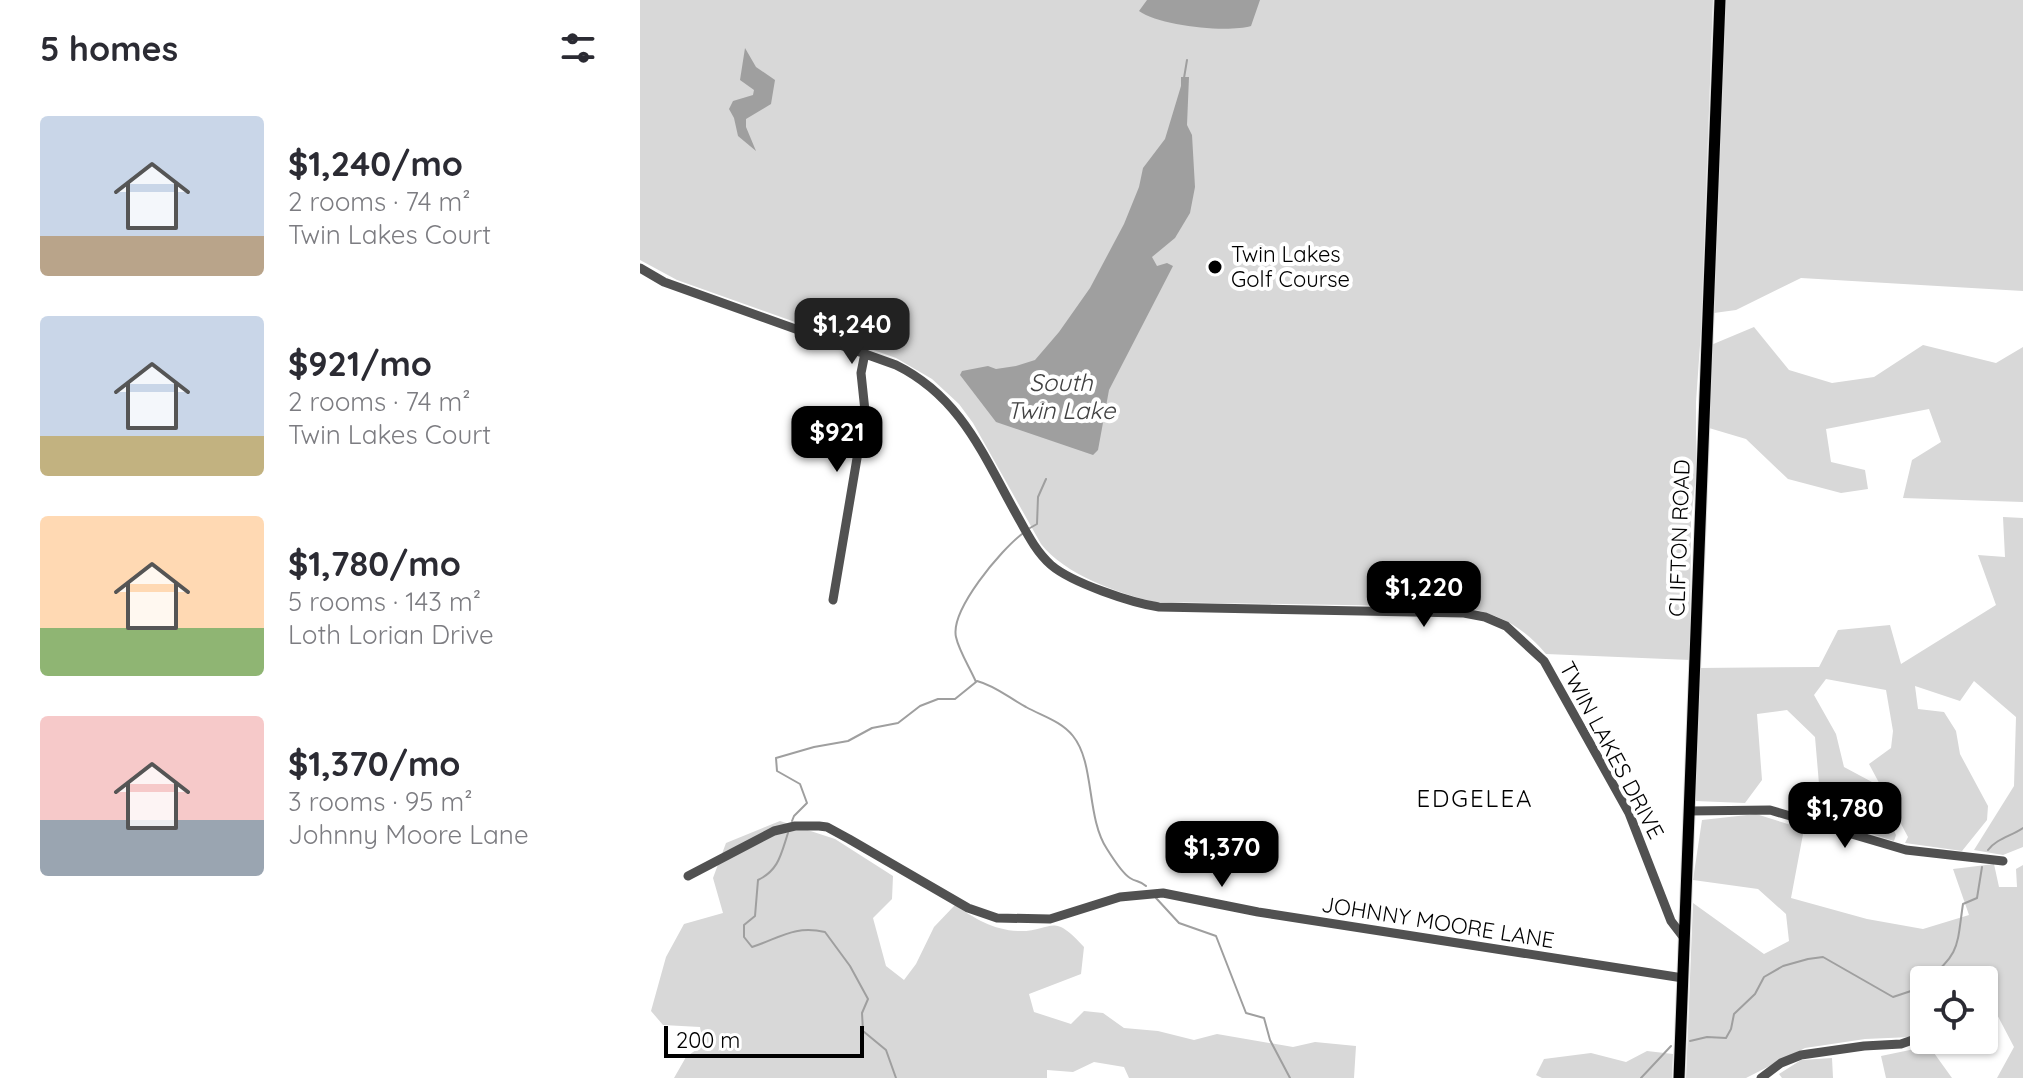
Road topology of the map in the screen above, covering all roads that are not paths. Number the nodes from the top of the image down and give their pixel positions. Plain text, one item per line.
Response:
1 (1720, 0) edge
2 (640, 268) edge
3 (865, 353) junction
4 (833, 600) dead end
5 (1689, 811) junction
6 (2003, 861) dead end
7 (688, 876) dead end
8 (1684, 938) junction
9 (1683, 978) junction
10 (1910, 1041) edge
11 (1679, 1078) edge
12 (1761, 1078) edge

1 - 5 main road, CLIFTON ROAD
2 - 3 street, TWIN LAKES DRIVE
3 - 4 street
3 - 8 street, TWIN LAKES DRIVE
5 - 6 street
5 - 8 main road, CLIFTON ROAD
7 - 9 street, JOHNNY MOORE LANE
8 - 9 main road, CLIFTON ROAD
9 - 11 main road, CLIFTON ROAD
10 - 12 street

